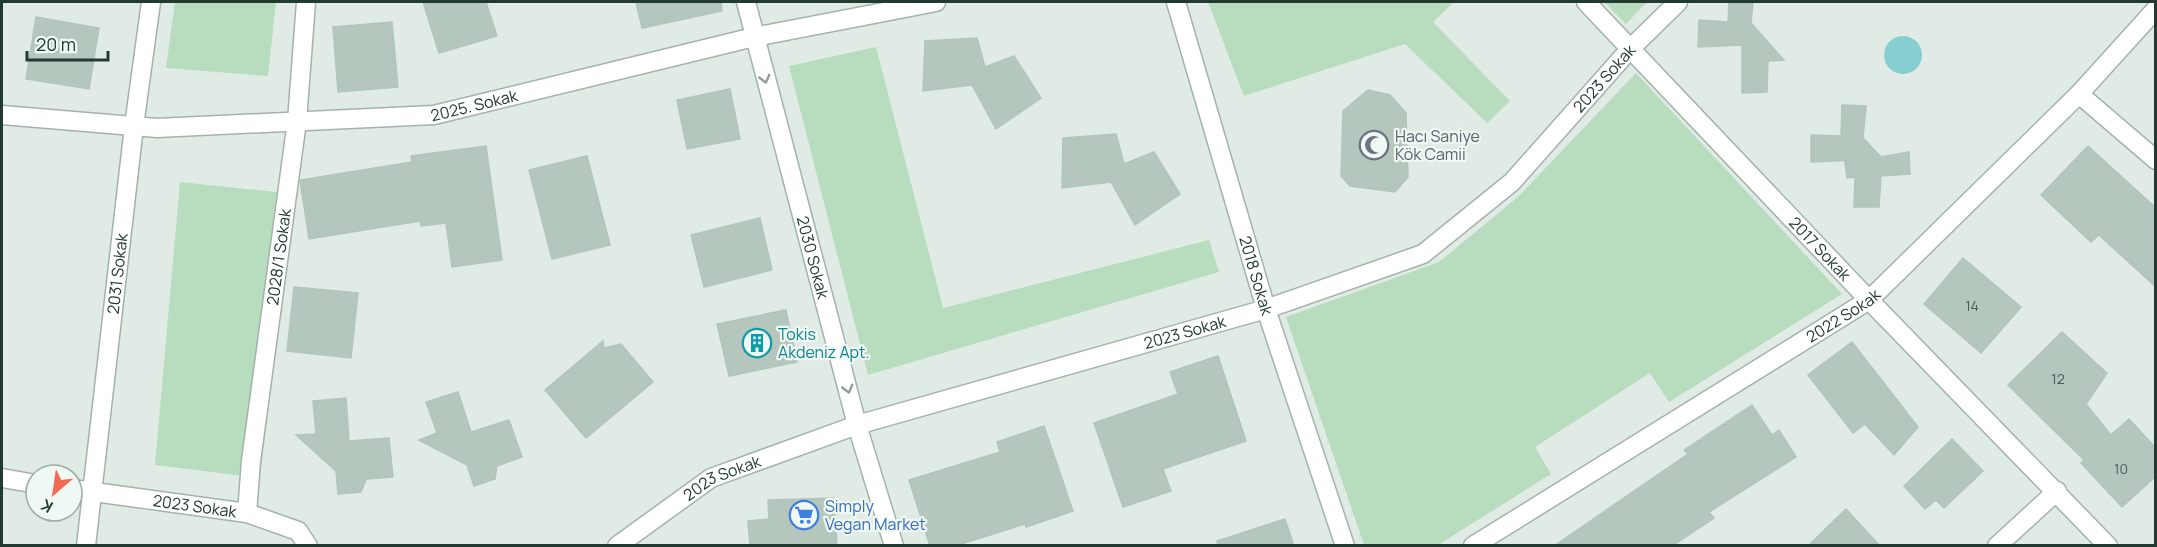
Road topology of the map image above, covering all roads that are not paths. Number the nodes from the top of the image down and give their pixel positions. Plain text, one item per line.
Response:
1 (151, 2) edge
2 (306, 2) edge
3 (746, 2) edge
4 (936, 2) edge
5 (1176, 2) edge
6 (1586, 2) edge
7 (1678, 2) edge
8 (889, 6) edge
9 (2156, 9) edge
10 (754, 37) junction
11 (1630, 49) junction
12 (2079, 94) junction
13 (2, 115) edge
14 (297, 121) junction
15 (134, 126) junction
16 (2156, 159) edge
17 (1869, 300) junction
18 (1266, 309) junction
19 (857, 425) junction
20 (2, 478) edge
21 (24, 482) edge
22 (84, 491) edge
23 (2056, 491) junction
24 (92, 492) junction
25 (247, 513) junction
26 (86, 546) edge
27 (309, 546) edge
28 (617, 546) edge
29 (894, 546) edge
30 (1345, 546) edge
31 (1473, 546) edge
32 (1997, 546) edge
33 (2108, 546) edge

1 - 15 street, 2031 Sokak
2 - 14 street, 2028/1 Sokak
3 - 10 street, 2030 Sokak
4 - 8 street, 2025. Sokak
5 - 18 street, 2018 Sokak
6 - 11 street, 2017 Sokak
7 - 11 street, 2023 Sokak
8 - 10 street, 2025. Sokak
9 - 12 street, 2022 Sokak
10 - 14 street, 2025. Sokak
10 -> 19 street, 2030 Sokak
11 - 17 street, 2017 Sokak
11 - 18 street, 2023 Sokak
12 - 16 street
12 - 17 street, 2022 Sokak
13 - 15 street, 2025. Sokak
14 - 15 street, 2025. Sokak
14 - 25 street, 2028/1 Sokak
15 - 24 street, 2031 Sokak
17 - 23 street, 2017 Sokak
17 - 31 street, 2022 Sokak
18 - 19 street, 2023 Sokak
18 - 30 street, 2018 Sokak
19 - 28 street, 2023 Sokak
19 - 29 street, 2030 Sokak
20 - 21 street
22 - 24 street, 2023 Sokak
23 - 32 street
23 - 33 street, 2017 Sokak
24 - 25 street, 2023 Sokak
24 - 26 street, 2031 Sokak
25 - 27 street, 2023 Sokak

